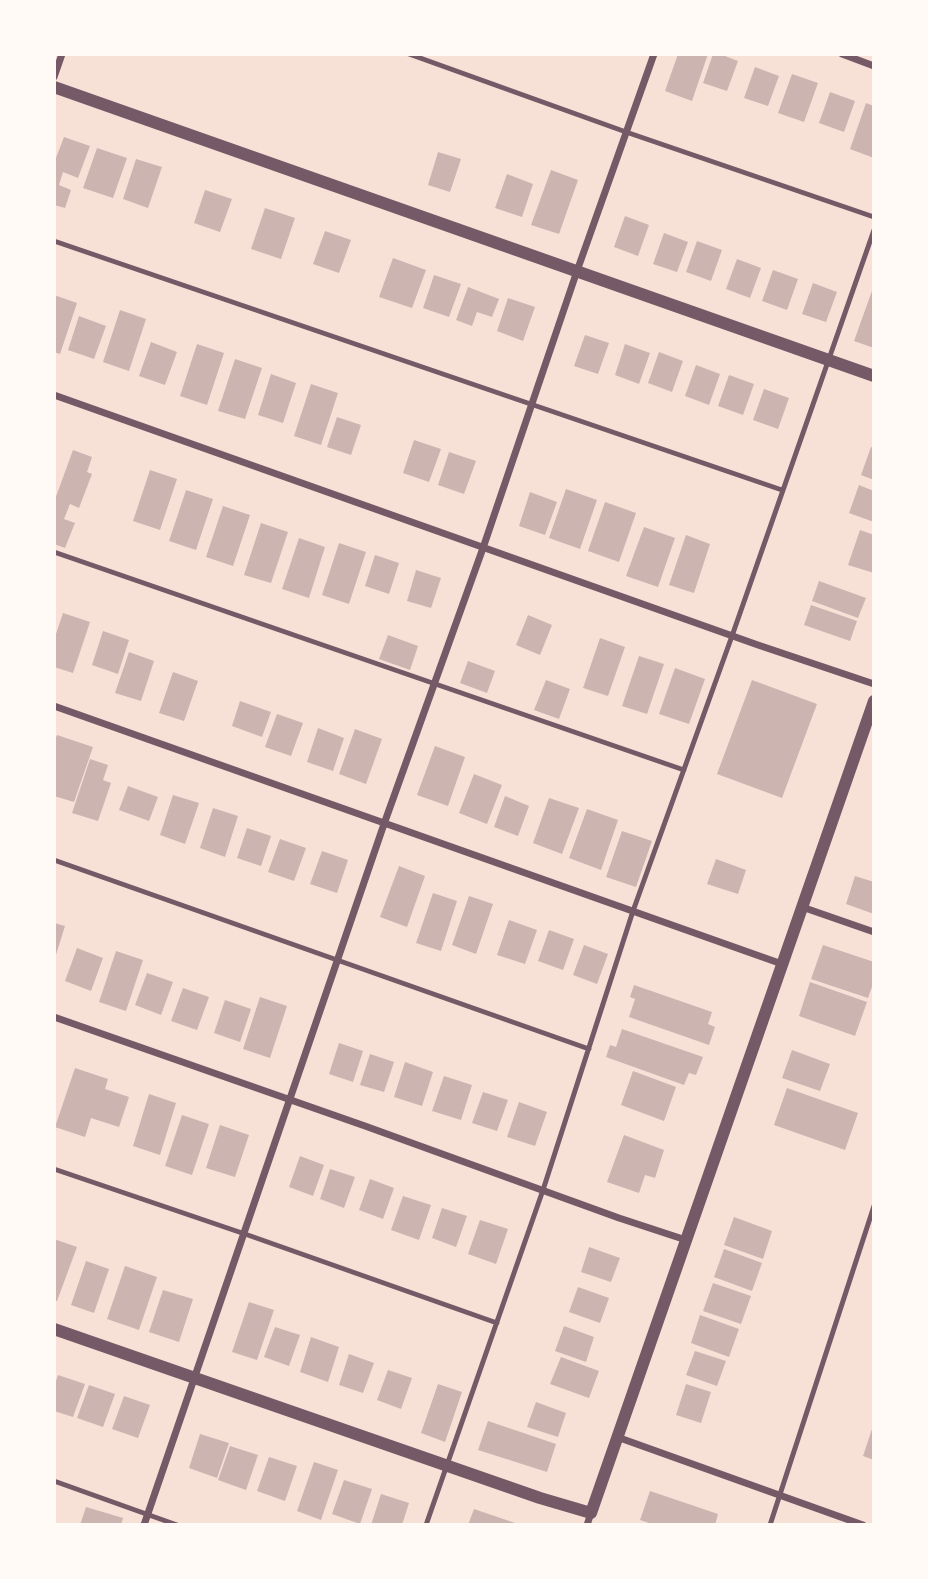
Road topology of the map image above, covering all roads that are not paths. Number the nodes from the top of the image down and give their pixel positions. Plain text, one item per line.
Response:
1 (62, 54) edge
2 (409, 54) edge
3 (654, 54) edge
4 (842, 54) edge
5 (874, 66) edge
6 (54, 77) edge
7 (54, 86) edge
8 (626, 132) junction
9 (874, 217) edge
10 (874, 230) edge
11 (54, 242) edge
12 (577, 271) junction
13 (827, 360) junction
14 (874, 376) edge
15 (54, 395) edge
16 (531, 405) junction
17 (782, 490) junction
18 (483, 548) junction
19 (54, 552) edge
20 (732, 636) junction
21 (874, 684) edge
22 (435, 685) junction
23 (874, 701) edge
24 (54, 706) edge
25 (684, 770) junction
26 (384, 824) junction
27 (54, 860) edge
28 (802, 907) junction
29 (633, 911) junction
30 (874, 932) edge
31 (338, 960) junction
32 (782, 964) junction
33 (54, 1017) edge
34 (589, 1049) junction
35 (290, 1100) junction
36 (54, 1169) edge
37 (543, 1190) junction
38 (874, 1206) edge
39 (244, 1234) junction
40 (686, 1240) junction
41 (497, 1323) junction
42 (54, 1329) edge
43 (194, 1378) junction
44 (617, 1437) junction
45 (447, 1466) junction
46 (54, 1481) edge
47 (780, 1496) junction
48 (148, 1514) junction
49 (589, 1519) edge
50 (144, 1525) edge
51 (177, 1525) edge
52 (426, 1525) edge
53 (770, 1525) edge
54 (863, 1525) edge

1 - 6 street
2 - 8 lane
3 - 8 street
4 - 5 street
7 - 12 street
8 - 9 lane
8 - 12 street
10 - 13 lane
11 - 16 lane
12 - 13 street
12 - 16 street
13 - 14 street
13 - 17 lane
15 - 18 street
16 - 17 lane
16 - 18 street
17 - 20 lane
18 - 20 street
18 - 22 street
19 - 22 lane
20 - 21 street
20 - 25 lane
22 - 25 lane
22 - 26 street
23 - 28 street
24 - 26 street
25 - 29 lane
26 - 29 street
26 - 31 street
27 - 31 lane
28 - 30 street
28 - 32 street
29 - 32 street
29 - 34 lane
31 - 34 lane
31 - 35 street
32 - 40 street
33 - 35 street
34 - 37 lane
35 - 37 street
35 - 39 street
36 - 39 lane
37 - 40 street
37 - 41 lane
38 - 47 lane
39 - 41 lane
39 - 43 street
40 - 44 street
41 - 45 lane
42 - 43 street
43 - 45 street
43 - 48 street
44 - 47 street
44 - 49 street
45 - 49 street
45 - 52 lane
46 - 48 lane
47 - 53 lane
47 - 54 street
48 - 50 street
48 - 51 lane

